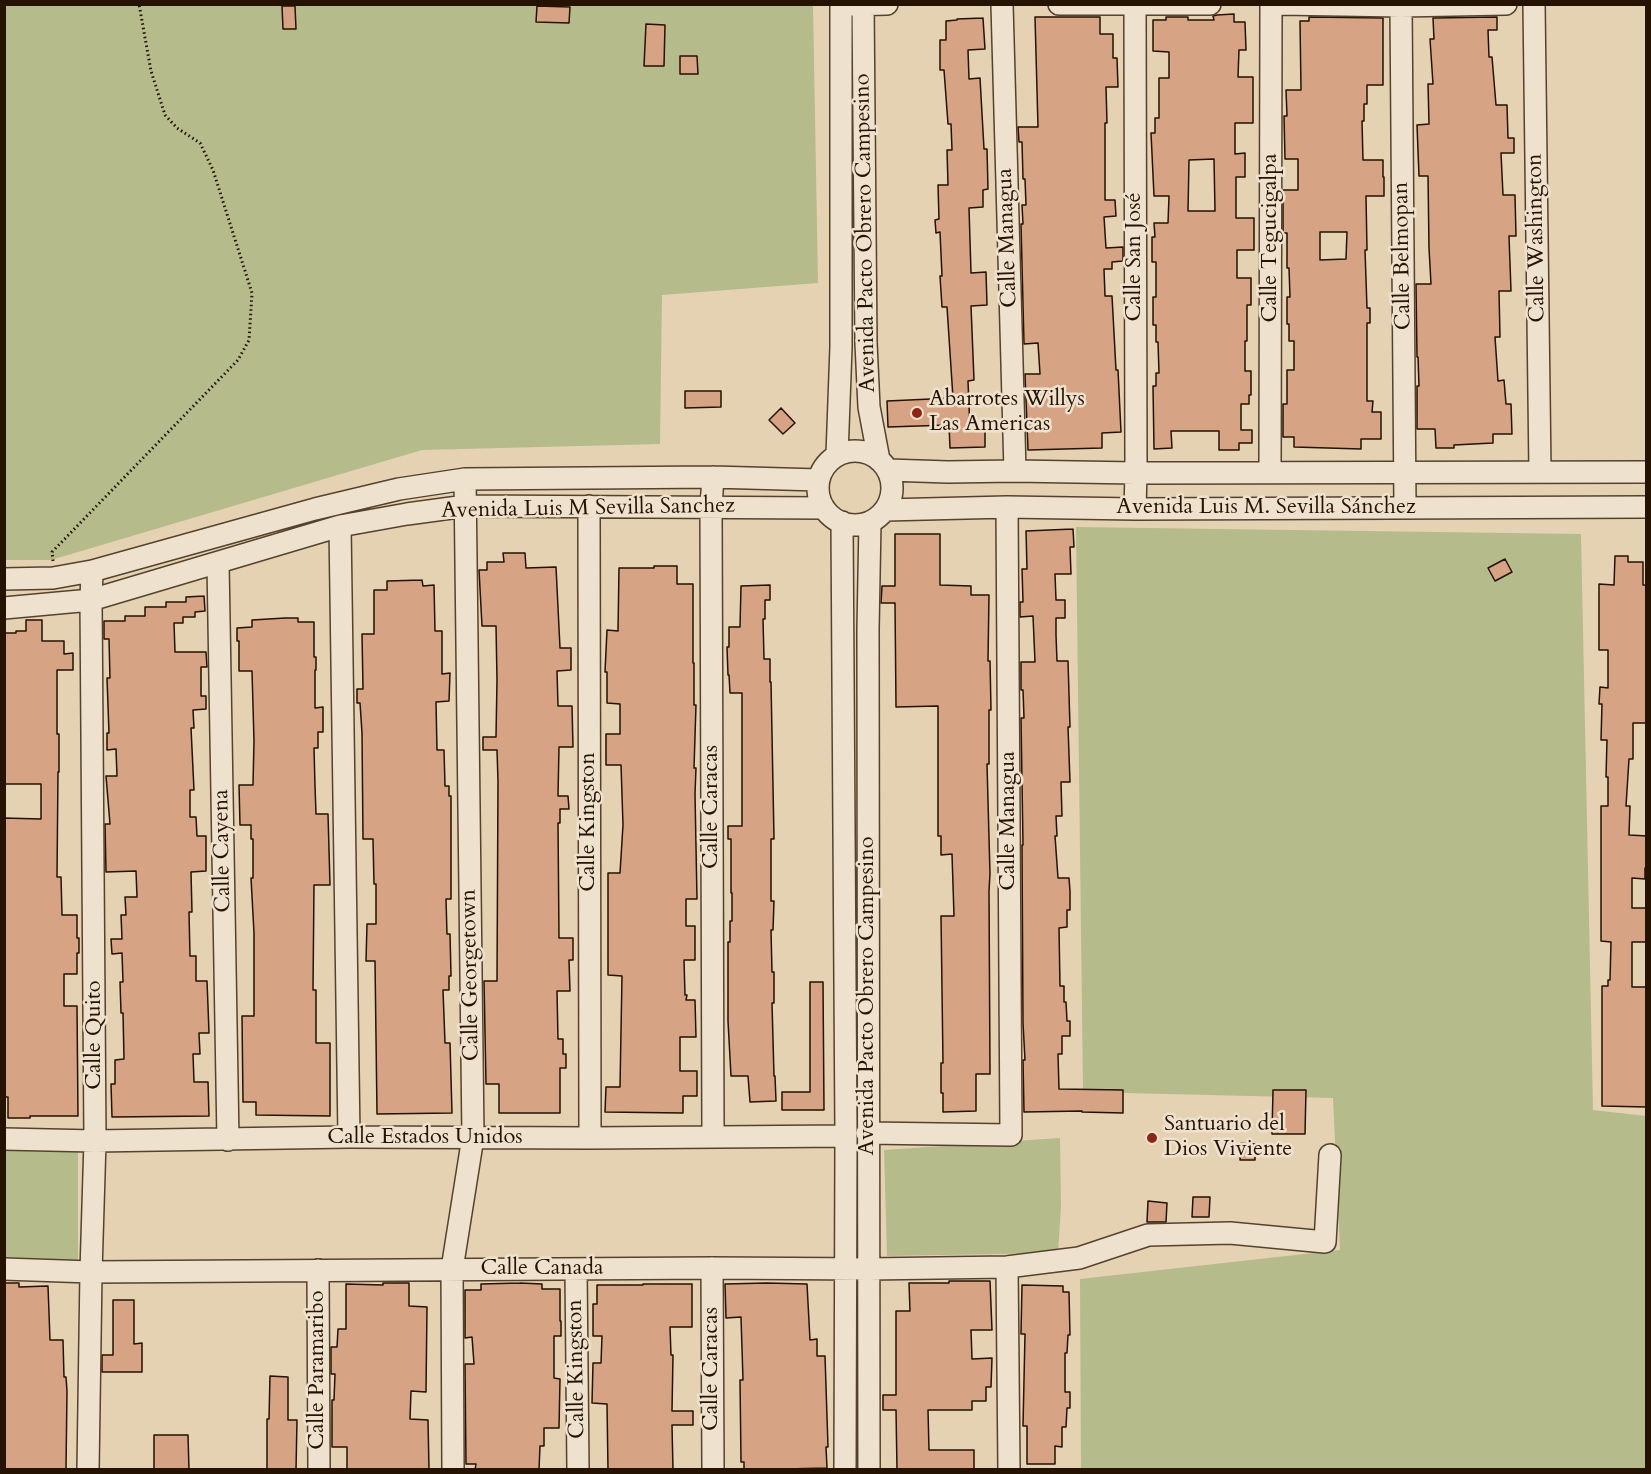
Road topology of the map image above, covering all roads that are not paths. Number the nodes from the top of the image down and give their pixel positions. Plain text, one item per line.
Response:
1 (863, 4) edge
2 (888, 4) edge
3 (1002, 4) edge
4 (1059, 4) edge
5 (1210, 4) edge
6 (1271, 4) edge
7 (1281, 4) edge
8 (1506, 4) edge
9 (1534, 4) edge
10 (841, 5) edge
11 (1135, 5) edge
12 (1401, 6) edge
13 (867, 362) junction
14 (840, 364) junction
15 (837, 455) junction
16 (884, 465) junction
17 (1015, 471) junction
18 (1270, 472) junction
19 (1540, 472) junction
20 (1647, 472) edge
21 (1136, 473) junction
22 (1406, 473) junction
23 (713, 477) junction
24 (465, 479) junction
25 (819, 480) junction
26 (466, 506) junction
27 (589, 506) junction
28 (711, 507) junction
29 (1007, 507) junction
30 (1406, 507) junction
31 (1647, 507) edge
32 (824, 508) junction
33 (1135, 509) junction
34 (878, 516) junction
35 (842, 522) junction
36 (340, 526) junction
37 (218, 563) junction
38 (93, 571) junction
39 (4, 579) edge
40 (91, 600) junction
41 (4, 608) edge
42 (867, 1133) junction
43 (846, 1136) junction
44 (350, 1137) junction
45 (473, 1137) junction
46 (713, 1137) junction
47 (590, 1138) junction
48 (4, 1139) edge
49 (228, 1140) junction
50 (95, 1141) junction
51 (1330, 1155) dead end
52 (1007, 1267) junction
53 (712, 1268) junction
54 (845, 1268) junction
55 (4, 1269) edge
56 (452, 1269) junction
57 (576, 1269) junction
58 (868, 1269) junction
59 (318, 1270) junction
60 (90, 1272) junction
61 (88, 1470) edge
62 (319, 1470) edge
63 (453, 1470) edge
64 (578, 1470) edge
65 (712, 1470) edge
66 (845, 1470) edge
67 (869, 1470) edge
68 (1009, 1470) edge

1 - 2 street
1 - 10 street
1 - 13 street, Avenida Pacto Obrero Campesino
3 - 17 street, Calle Managua
4 - 11 street
5 - 11 street
6 - 18 street, Calle Tegucigalpa
7 - 12 street
8 - 12 street
9 - 19 street, Calle Washington
10 - 14 street, Avenida Pacto Obrero Campesino
11 - 21 street, Calle San José
12 - 22 street, Calle Belmopan
13 - 14 street
13 - 16 street, Avenida Pacto Obrero Campesino
14 - 15 street, Avenida Pacto Obrero Campesino
15 - 16 street
15 - 25 street
16 - 17 street, Avenida Luis M. Sevilla Sánchez
16 - 34 street
17 - 21 street, Avenida Luis M. Sevilla Sánchez
18 - 21 street, Avenida Luis M. Sevilla Sánchez
18 - 22 street, Avenida Luis M. Sevilla Sánchez
19 - 20 street, Avenida Luis M. Sevilla Sánchez
19 - 22 street, Avenida Luis M. Sevilla Sánchez
21 - 33 street, Calle San José
22 - 30 street, Calle Belmopan
23 - 24 street, Avenida Luis M Sevilla Sanchez
23 - 25 street, Avenida Luis M Sevilla Sanchez
23 - 28 street, Calle Caracas
24 - 26 street, Calle Georgetown
24 - 38 street, Avenida Luis M Sevilla Sanchez
25 - 32 street
26 - 27 street, Avenida Luis M Sevilla Sanchez
26 - 36 street, Avenida Luis M Sevilla Sanchez
26 - 45 street, Calle Georgetown
27 - 28 street, Avenida Luis M Sevilla Sanchez
27 - 47 street, Calle Kingston
28 - 32 street, Avenida Luis M Sevilla Sanchez
28 - 46 street, Calle Caracas
29 - 33 street, Avenida Luis M. Sevilla Sánchez
29 - 34 street, Avenida Luis M. Sevilla Sánchez
29 - 42 street, Calle Managua
30 - 31 street, Avenida Luis M. Sevilla Sánchez
30 - 33 street, Avenida Luis M. Sevilla Sánchez
32 - 35 street
34 - 35 street
34 - 42 street, Avenida Pacto Obrero Campesino
35 - 43 street, Avenida Pacto Obrero Campesino
36 - 37 street, Avenida Luis M Sevilla Sanchez
36 - 44 street
37 - 40 street, Avenida Luis M Sevilla Sanchez
37 - 49 street, Calle Cayena
38 - 39 street, Avenida Luis M Sevilla Sanchez
38 - 40 street, Calle Quito
40 - 41 street, Avenida Luis M Sevilla Sanchez
40 - 50 street, Calle Quito
42 - 58 street, Avenida Pacto Obrero Campesino
43 - 46 street, Calle Estados Unidos
43 - 54 street, Avenida Pacto Obrero Campesino
44 - 45 street, Calle Estados Unidos
44 - 49 street, Calle Estados Unidos
45 - 47 street, Calle Estados Unidos
45 - 56 street, Calle Georgetown
46 - 47 street, Calle Estados Unidos
48 - 50 street, Calle Estados Unidos
49 - 50 street, Calle Estados Unidos
50 - 60 street, Calle Quito
51 - 52 street, Calle Canada
52 - 58 street, Calle Canada
52 - 68 street
53 - 54 street, Calle Canada
53 - 57 street, Calle Canada
53 - 65 street, Calle Caracas
54 - 58 street, Calle Canada
54 - 66 street, Avenida Pacto Obrero Campesino
55 - 60 street, Calle Canada
56 - 57 street, Calle Canada
56 - 59 street, Calle Canada
56 - 63 street, Calle Georgetown
57 - 64 street, Calle Kingston
58 - 67 street, Avenida Pacto Obrero Campesino
59 - 60 street, Calle Canada
59 - 62 street, Calle Paramaribo
60 - 61 street, Calle Quito

